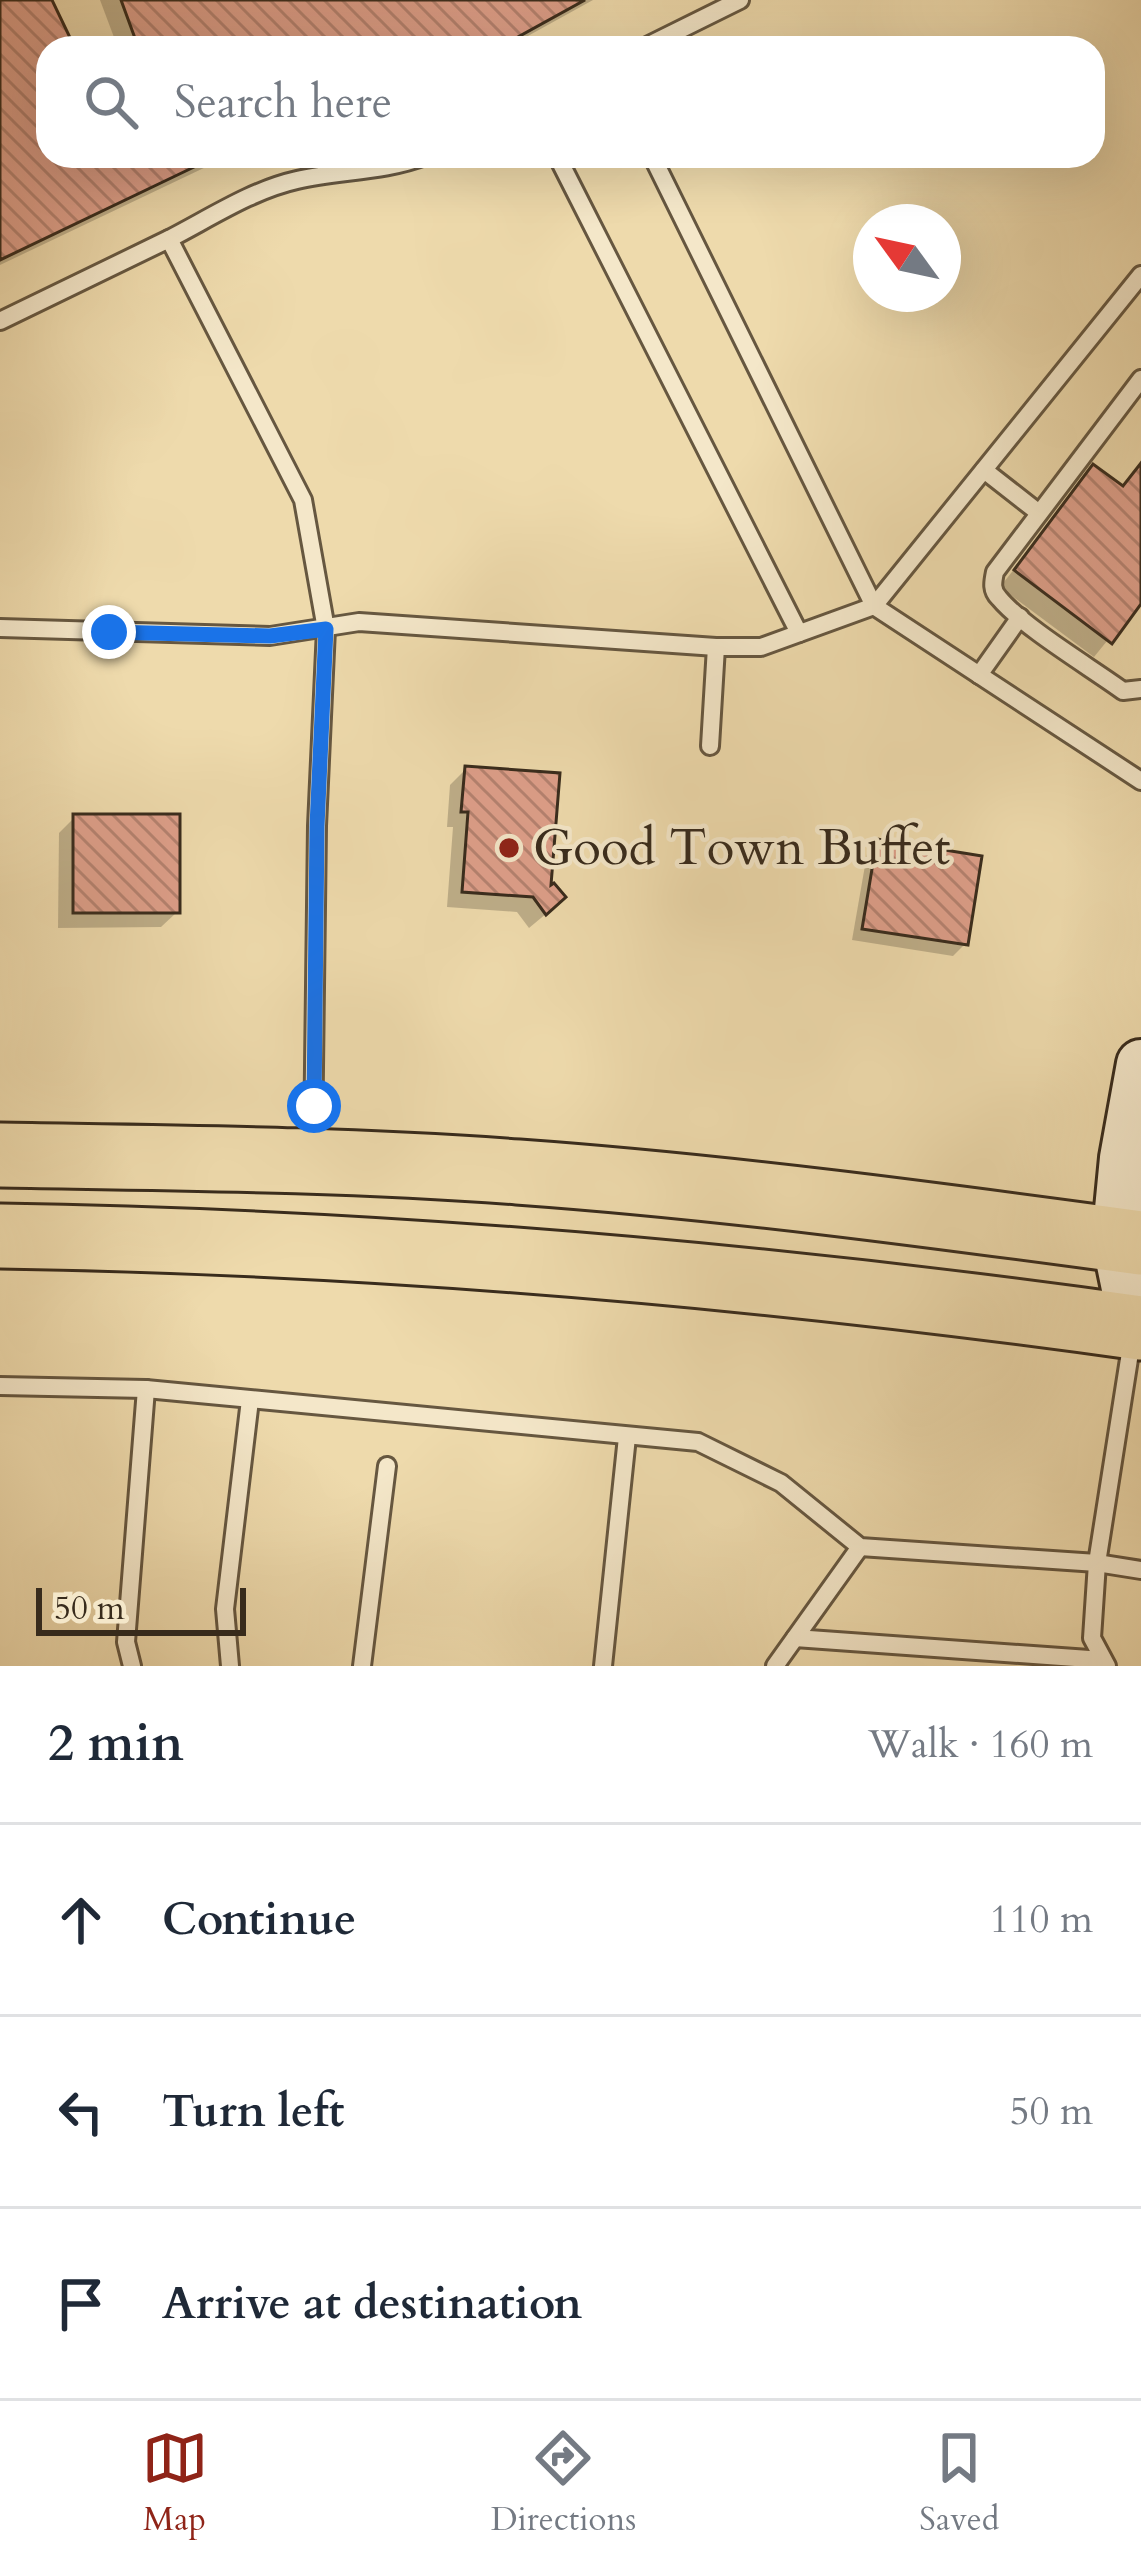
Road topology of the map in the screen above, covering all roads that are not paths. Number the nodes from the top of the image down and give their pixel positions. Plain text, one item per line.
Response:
1 (740, 0) edge
2 (667, 36) edge
3 (389, 168) edge
4 (563, 168) edge
5 (658, 168) edge
6 (169, 239) junction
7 (1141, 275) edge
8 (0, 321) edge
9 (1141, 379) edge
10 (984, 470) junction
11 (1040, 513) junction
12 (874, 606) junction
13 (1020, 616) junction
14 (0, 628) edge
15 (326, 629) junction
16 (799, 633) junction
17 (716, 647) junction
18 (980, 675) junction
19 (1141, 689) edge
20 (710, 746) dead end
21 (1141, 781) edge
22 (1141, 1064) edge
23 (0, 1155) edge
24 (238, 1160) junction
25 (313, 1161) junction
26 (0, 1188) edge
27 (0, 1236) edge
28 (1128, 1241) edge
29 (1139, 1324) edge
30 (0, 1386) edge
31 (146, 1389) junction
32 (250, 1400) junction
33 (627, 1437) junction
34 (387, 1466) dead end
35 (860, 1547) junction
36 (1097, 1563) junction
37 (1141, 1570) edge
38 (795, 1638) junction
39 (1105, 1663) edge
40 (132, 1666) edge
41 (230, 1666) edge
42 (362, 1666) edge
43 (603, 1666) edge
44 (775, 1666) edge

1 - 2 lane
3 - 6 lane
4 - 16 lane
5 - 12 lane
6 - 8 lane
6 - 15 lane
7 - 10 lane
9 - 11 lane
10 - 11 lane
10 - 12 lane
11 - 13 lane
12 - 16 lane
12 - 18 lane
13 - 18 lane
13 - 19 lane
14 - 15 lane
15 - 17 lane
15 - 25 lane
16 - 17 lane
17 - 20 lane
18 - 21 lane
22 - 28 street
23 - 24 highway
24 - 25 highway
24 - 26 highway
25 - 28 highway
27 - 29 highway
28 - 29 street
29 - 36 lane
30 - 31 lane
31 - 32 lane
31 - 40 lane
32 - 33 lane
32 - 41 lane
33 - 35 lane
33 - 43 lane
34 - 42 lane
35 - 36 lane
35 - 38 lane
36 - 37 lane
36 - 39 lane
38 - 39 lane
38 - 44 lane

